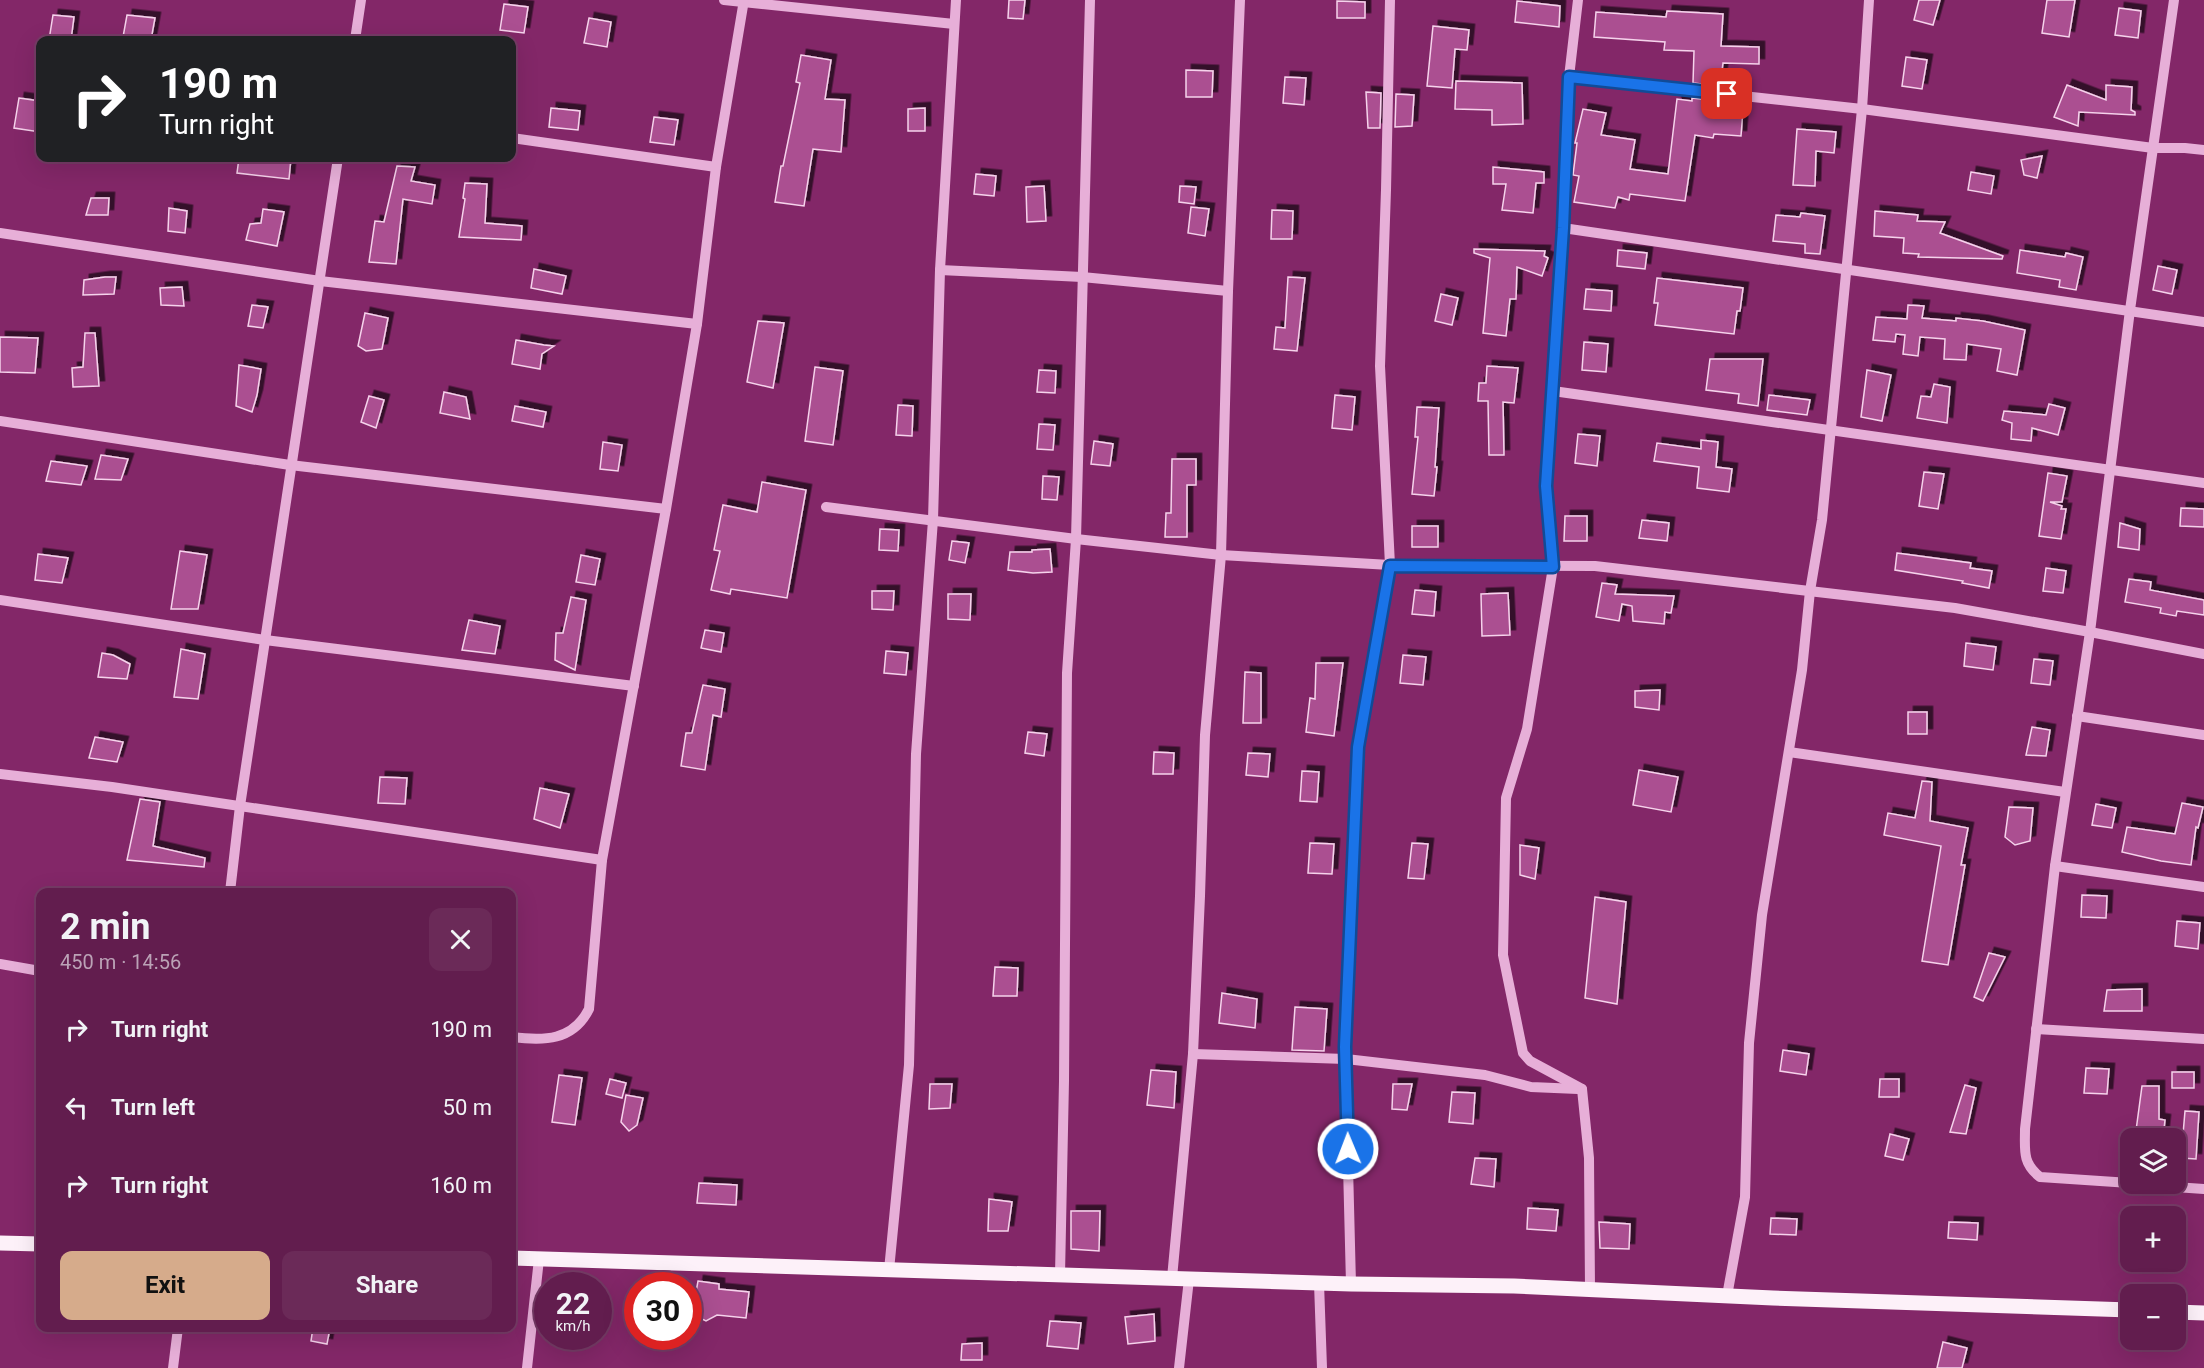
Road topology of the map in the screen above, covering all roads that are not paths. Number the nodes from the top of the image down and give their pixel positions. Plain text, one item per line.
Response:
1 (361, 0) edge
2 (724, 0) edge
3 (956, 0) edge
4 (1090, 0) edge
5 (1240, 0) edge
6 (1390, 0) edge
7 (1578, 0) edge
8 (1869, 0) edge
9 (2174, 0) edge
10 (743, 1) edge
11 (954, 24) junction
12 (356, 36) edge
13 (1569, 77) junction
14 (1862, 109) junction
15 (516, 139) edge
16 (2153, 148) junction
17 (2204, 150) edge
18 (337, 162) edge
19 (716, 166) junction
20 (1563, 228) junction
21 (0, 233) edge
22 (940, 270) junction
23 (1847, 270) junction
24 (1082, 277) junction
25 (320, 281) junction
26 (1227, 291) junction
27 (2130, 310) junction
28 (2204, 322) edge
29 (697, 324) junction
30 (1553, 391) junction
31 (0, 421) edge
32 (1830, 430) junction
33 (290, 465) junction
34 (2111, 468) junction
35 (2204, 483) edge
36 (826, 507) dead end
37 (666, 509) junction
38 (933, 520) junction
39 (1076, 539) junction
40 (1221, 555) junction
41 (1390, 566) junction
42 (1553, 567) junction
43 (1810, 591) junction
44 (0, 600) edge
45 (2090, 632) junction
46 (265, 640) junction
47 (2204, 654) edge
48 (634, 686) junction
49 (2077, 716) junction
50 (2204, 735) edge
51 (1789, 752) junction
52 (0, 774) edge
53 (2065, 792) junction
54 (240, 806) junction
55 (602, 860) junction
56 (2055, 866) junction
57 (2204, 887) edge
58 (230, 888) edge
59 (0, 964) edge
60 (36, 970) edge
61 (2036, 1029) junction
62 (516, 1038) edge
63 (2204, 1039) edge
64 (1193, 1054) junction
65 (1346, 1059) junction
66 (1582, 1089) junction
67 (2120, 1182) edge
68 (2186, 1188) edge
69 (2204, 1189) edge
70 (0, 1243) edge
71 (36, 1244) edge
72 (516, 1258) edge
73 (539, 1258) junction
74 (889, 1270) junction
75 (1060, 1275) junction
76 (1172, 1278) junction
77 (1189, 1279) junction
78 (1319, 1283) junction
79 (1351, 1284) junction
80 (1590, 1289) junction
81 (1727, 1296) junction
82 (2120, 1310) edge
83 (2186, 1312) edge
84 (2204, 1313) edge
85 (178, 1332) edge
86 (173, 1368) edge
87 (527, 1368) edge
88 (1179, 1368) edge
89 (1322, 1368) edge

1 - 12 street
2 - 10 street
3 - 11 street
4 - 24 street
5 - 26 street
6 - 41 street
7 - 13 street
8 - 14 street
9 - 16 street
10 - 11 street
10 - 19 street
11 - 22 street
13 - 14 street
13 - 20 street
14 - 16 street
14 - 23 street
15 - 19 street
16 - 17 street
16 - 27 street
18 - 25 street
19 - 29 street
20 - 23 street
20 - 30 street
21 - 25 street
22 - 24 street
22 - 38 street
23 - 27 street
23 - 32 street
24 - 26 street
24 - 39 street
25 - 29 street
25 - 33 street
26 - 40 street
27 - 28 street
27 - 34 street
29 - 37 street
30 - 32 street
30 - 42 street
31 - 33 street
32 - 34 street
32 - 43 street
33 - 37 street
33 - 46 street
34 - 35 street
34 - 45 street
36 - 38 street
37 - 48 street
38 - 39 street
38 - 74 street
39 - 40 street
39 - 75 street
40 - 41 street
40 - 64 street
41 - 42 street
41 - 65 street
42 - 43 street
42 - 66 street
43 - 45 street
43 - 51 street
44 - 46 street
45 - 47 street
45 - 49 street
46 - 48 street
46 - 54 street
48 - 55 street
49 - 50 street
49 - 53 street
51 - 53 street
51 - 81 street
52 - 54 street
53 - 56 street
54 - 55 street
54 - 58 street
55 - 62 street
56 - 57 street
56 - 61 street
59 - 60 street
61 - 63 street
61 - 67 street
64 - 65 street
64 - 76 street
65 - 66 street
65 - 79 street
66 - 80 street
68 - 69 street
70 - 71 main road
72 - 73 main road
73 - 74 main road
73 - 87 street
74 - 75 main road
75 - 76 main road
76 - 77 main road
77 - 78 main road
77 - 88 street
78 - 79 main road
78 - 89 street
79 - 80 main road
80 - 81 main road
81 - 82 main road
83 - 84 main road
85 - 86 street

